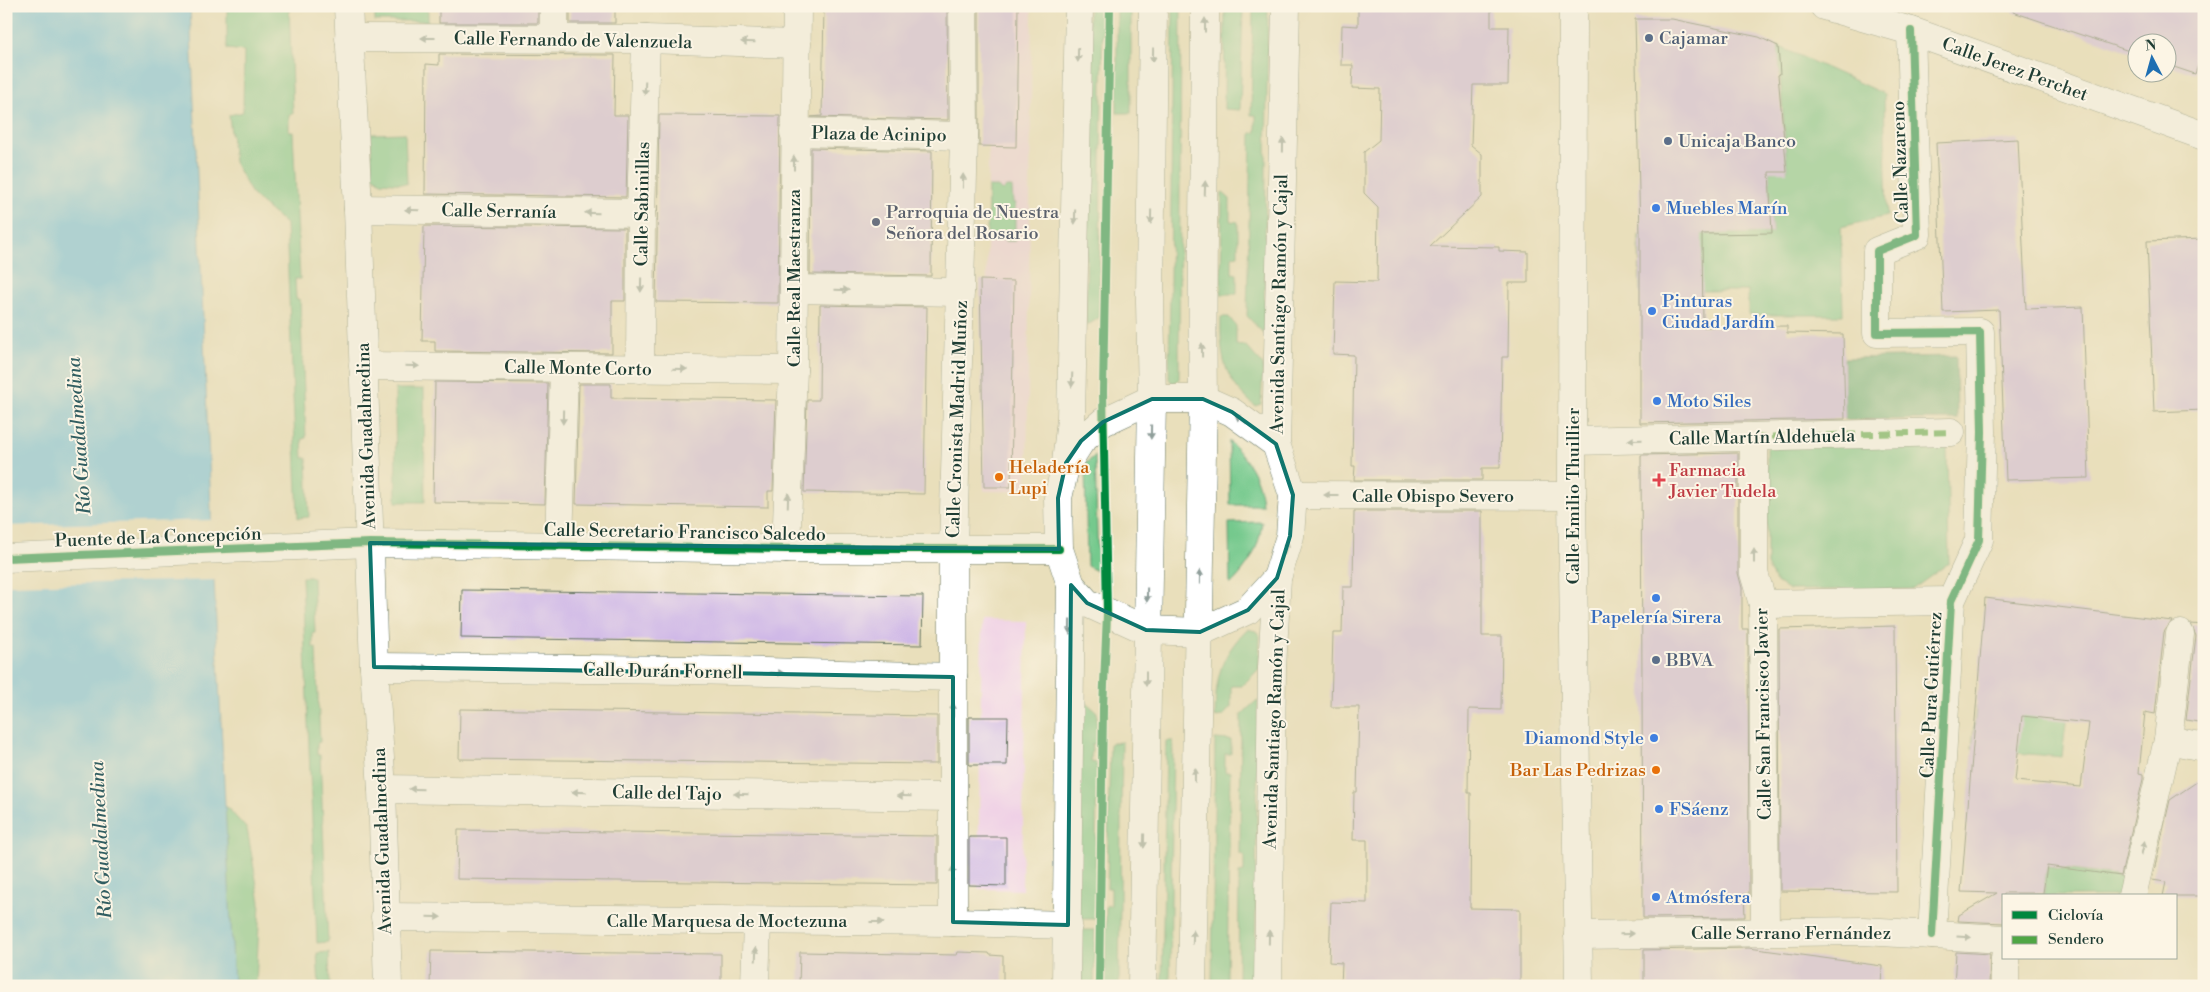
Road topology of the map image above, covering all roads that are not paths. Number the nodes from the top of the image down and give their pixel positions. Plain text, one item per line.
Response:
1 (348, 6) edge
2 (554, 6) edge
3 (797, 6) edge
4 (963, 6) edge
5 (1079, 6) edge
6 (1154, 6) edge
7 (1205, 6) edge
8 (1286, 6) edge
9 (1574, 6) edge
10 (1824, 6) edge
11 (1911, 31) junction
12 (349, 38) junction
13 (554, 38) junction
14 (646, 39) junction
15 (797, 44) junction
16 (794, 132) junction
17 (964, 136) junction
18 (2204, 136) edge
19 (358, 209) junction
20 (641, 213) junction
21 (794, 289) junction
22 (960, 292) junction
23 (363, 366) junction
24 (564, 368) junction
25 (640, 369) junction
26 (793, 370) junction
27 (1152, 399) junction
28 (1203, 399) junction
29 (1951, 432) dead end
30 (1982, 432) joint
31 (1754, 437) junction
32 (1573, 441) junction
33 (1276, 444) junction
34 (1066, 463) junction
35 (1294, 496) junction
36 (1572, 496) junction
37 (370, 543) junction
38 (559, 545) junction
39 (311, 547) joint
40 (786, 549) junction
41 (953, 549) junction
42 (1059, 549) junction
43 (6, 558) edge
44 (1278, 578) junction
45 (1071, 585) junction
46 (1951, 601) junction
47 (1763, 604) junction
48 (1146, 630) junction
49 (1200, 632) junction
50 (2180, 634) dead end
51 (374, 667) junction
52 (953, 677) junction
53 (2168, 740) junction
54 (2204, 747) edge
55 (382, 789) junction
56 (952, 797) junction
57 (2132, 894) edge
58 (385, 917) junction
59 (757, 922) junction
60 (953, 922) junction
61 (1068, 925) junction
62 (1765, 932) junction
63 (1578, 934) junction
64 (1932, 935) junction
65 (2002, 939) edge
66 (2005, 960) edge
67 (388, 986) edge
68 (755, 986) edge
69 (1066, 986) edge
70 (1142, 986) edge
71 (1192, 986) edge
72 (1268, 986) edge
73 (1578, 986) edge
74 (2005, 986) edge

1 - 12 street, Avenida Guadalmedina
2 - 13 street
3 - 15 street, Calle Real Maestranza
4 - 17 street, Calle Cronista Madrid Muñoz
5 -> 34 street
6 -> 27 street
28 -> 7 street
33 -> 8 street, Avenida Santiago Ramón y Cajal
9 - 32 street, Calle Emilio Thuillier
10 - 11 street, Calle Jerez Perchet
11 - 18 street, Calle Jerez Perchet
11 - 30 street, Calle Nazareno
13 -> 12 street, Calle Fernando de Valenzuela
12 - 19 street, Avenida Guadalmedina
13 - 14 street, Calle Fernando de Valenzuela
15 -> 14 street, Calle Fernando de Valenzuela
14 -> 20 street, Calle Sabinillas
15 - 16 street, Calle Real Maestranza
16 - 17 street, Plaza de Acinipo
21 -> 16 street, Calle Real Maestranza
22 -> 17 street, Calle Cronista Madrid Muñoz
20 -> 19 street, Calle Serranía
19 - 23 street, Avenida Guadalmedina
20 -> 25 street, Calle Sabinillas
21 -> 22 street
21 - 26 street, Calle Real Maestranza
22 - 41 street, Calle Cronista Madrid Muñoz
23 -> 24 street, Calle Monte Corto
23 - 37 street, Avenida Guadalmedina
24 - 25 street, Calle Monte Corto
24 -> 38 street
25 -> 26 street, Calle Monte Corto
40 -> 26 street, Calle Real Maestranza
27 - 28 street
27 - 34 street
27 -> 48 street
33 -> 28 street
49 -> 28 street
29 - 31 street, Calle Martín Aldehuela
30 - 46 street, Calle Pura Gutiérrez
31 -> 32 street, Calle Martín Aldehuela
47 -> 31 street, Calle San Francisco Javier
32 - 36 street, Calle Emilio Thuillier
33 - 35 street, Avenida Santiago Ramón y Cajal
34 - 42 street
36 -> 35 street, Calle Obispo Severo
44 -> 35 street, Avenida Santiago Ramón y Cajal
36 - 63 street, Calle Emilio Thuillier
37 - 38 street, Calle Secretario Francisco Salcedo
37 - 39 street, Calle Secretario Francisco Salcedo
37 - 51 street, Avenida Guadalmedina
38 - 40 street, Calle Secretario Francisco Salcedo
39 - 43 street, Puente de La Concepción
40 - 41 street, Calle Secretario Francisco Salcedo
41 - 42 street, Calle Secretario Francisco Salcedo
41 - 52 street, Calle Cronista Madrid Muñoz
42 - 45 street
44 - 49 street
72 -> 44 street, Avenida Santiago Ramón y Cajal
45 - 48 street
45 -> 61 street
46 - 47 street
46 - 64 street, Calle Pura Gutiérrez
47 - 62 street, Calle San Francisco Javier
48 - 49 street
48 -> 70 street
71 -> 49 street
50 - 53 street
51 -> 52 street, Calle Durán Fornell
51 - 55 street, Avenida Guadalmedina
56 -> 52 street, Calle Cronista Madrid Muñoz
53 - 54 street
57 -> 53 street
56 -> 55 street, Calle del Tajo
55 - 58 street, Avenida Guadalmedina
60 -> 56 street, Calle Cronista Madrid Muñoz
58 -> 59 street, Calle Marquesa de Moctezuna
58 - 67 street, Avenida Guadalmedina
59 -> 60 street, Calle Marquesa de Moctezuna
68 -> 59 street
60 - 61 street, Calle Marquesa de Moctezuna
61 - 69 street
63 -> 62 street, Calle Serrano Fernández
62 - 64 street, Calle Serrano Fernández
63 - 73 street, Calle Emilio Thuillier
64 -> 65 street, Calle Serrano Fernández
66 - 74 street

